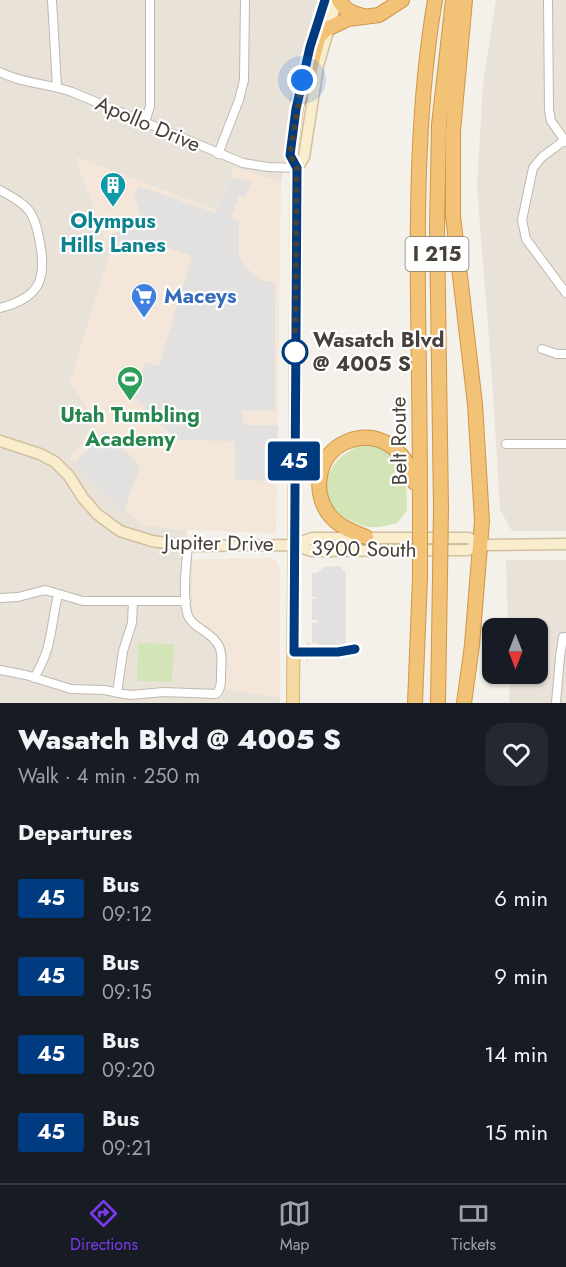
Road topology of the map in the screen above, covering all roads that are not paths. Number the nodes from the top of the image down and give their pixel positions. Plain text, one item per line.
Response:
1 (52, 0) edge
2 (150, 0) edge
3 (245, 0) edge
4 (325, 0) edge
5 (338, 0) edge
6 (402, 0) edge
7 (435, 0) edge
8 (453, 0) edge
9 (465, 0) edge
10 (548, 0) edge
11 (369, 17) junction
12 (329, 27) junction
13 (0, 72) edge
14 (57, 87) junction
15 (298, 101) junction
16 (145, 122) junction
17 (565, 141) edge
18 (218, 154) junction
19 (297, 168) junction
20 (0, 190) edge
21 (566, 293) edge
22 (0, 308) edge
23 (542, 349) dead end
24 (566, 354) edge
25 (0, 441) edge
26 (506, 444) dead end
27 (566, 444) edge
28 (420, 508) junction
29 (366, 537) junction
30 (566, 544) edge
31 (294, 545) junction
32 (188, 546) junction
33 (480, 546) junction
34 (58, 594) junction
35 (0, 598) edge
36 (133, 602) junction
37 (186, 602) junction
38 (566, 637) edge
39 (0, 670) edge
40 (34, 678) junction
41 (117, 693) junction
42 (293, 703) edge
43 (415, 703) edge
44 (438, 703) edge
45 (464, 703) edge
46 (556, 703) edge

1 - 14 street
2 - 16 street
3 - 18 street
4 - 15 main road
5 - 11 highway
5 - 12 main road
6 - 11 highway
7 - 28 highway, Belt Route / I 215
8 - 44 highway, Belt Route / I 215, bridge
9 - 33 highway
10 - 17 street
11 - 12 highway
12 - 15 highway
12 - 19 main road
13 - 14 street, Apollo Drive
14 - 16 street, Apollo Drive
15 - 19 main road
16 - 18 street, Apollo Drive
17 - 21 street
18 - 19 street, Apollo Drive
19 - 31 main road
20 - 22 street
23 - 24 street
25 - 32 main road, Jupiter Drive
26 - 27 street
28 - 29 highway
28 - 43 highway, Belt Route / I 215, bridge
29 - 31 main road, 3900 South
29 - 33 main road, 3900 South
30 - 33 main road, 3900 South
31 - 32 main road, Jupiter Drive
31 - 33 main road, 3900 South
31 - 42 main road
32 - 37 street
33 - 45 highway
34 - 35 street
34 - 36 street
34 - 40 street
36 - 37 street
36 - 41 street
37 - 41 street
38 - 46 street
39 - 40 street
40 - 41 street

